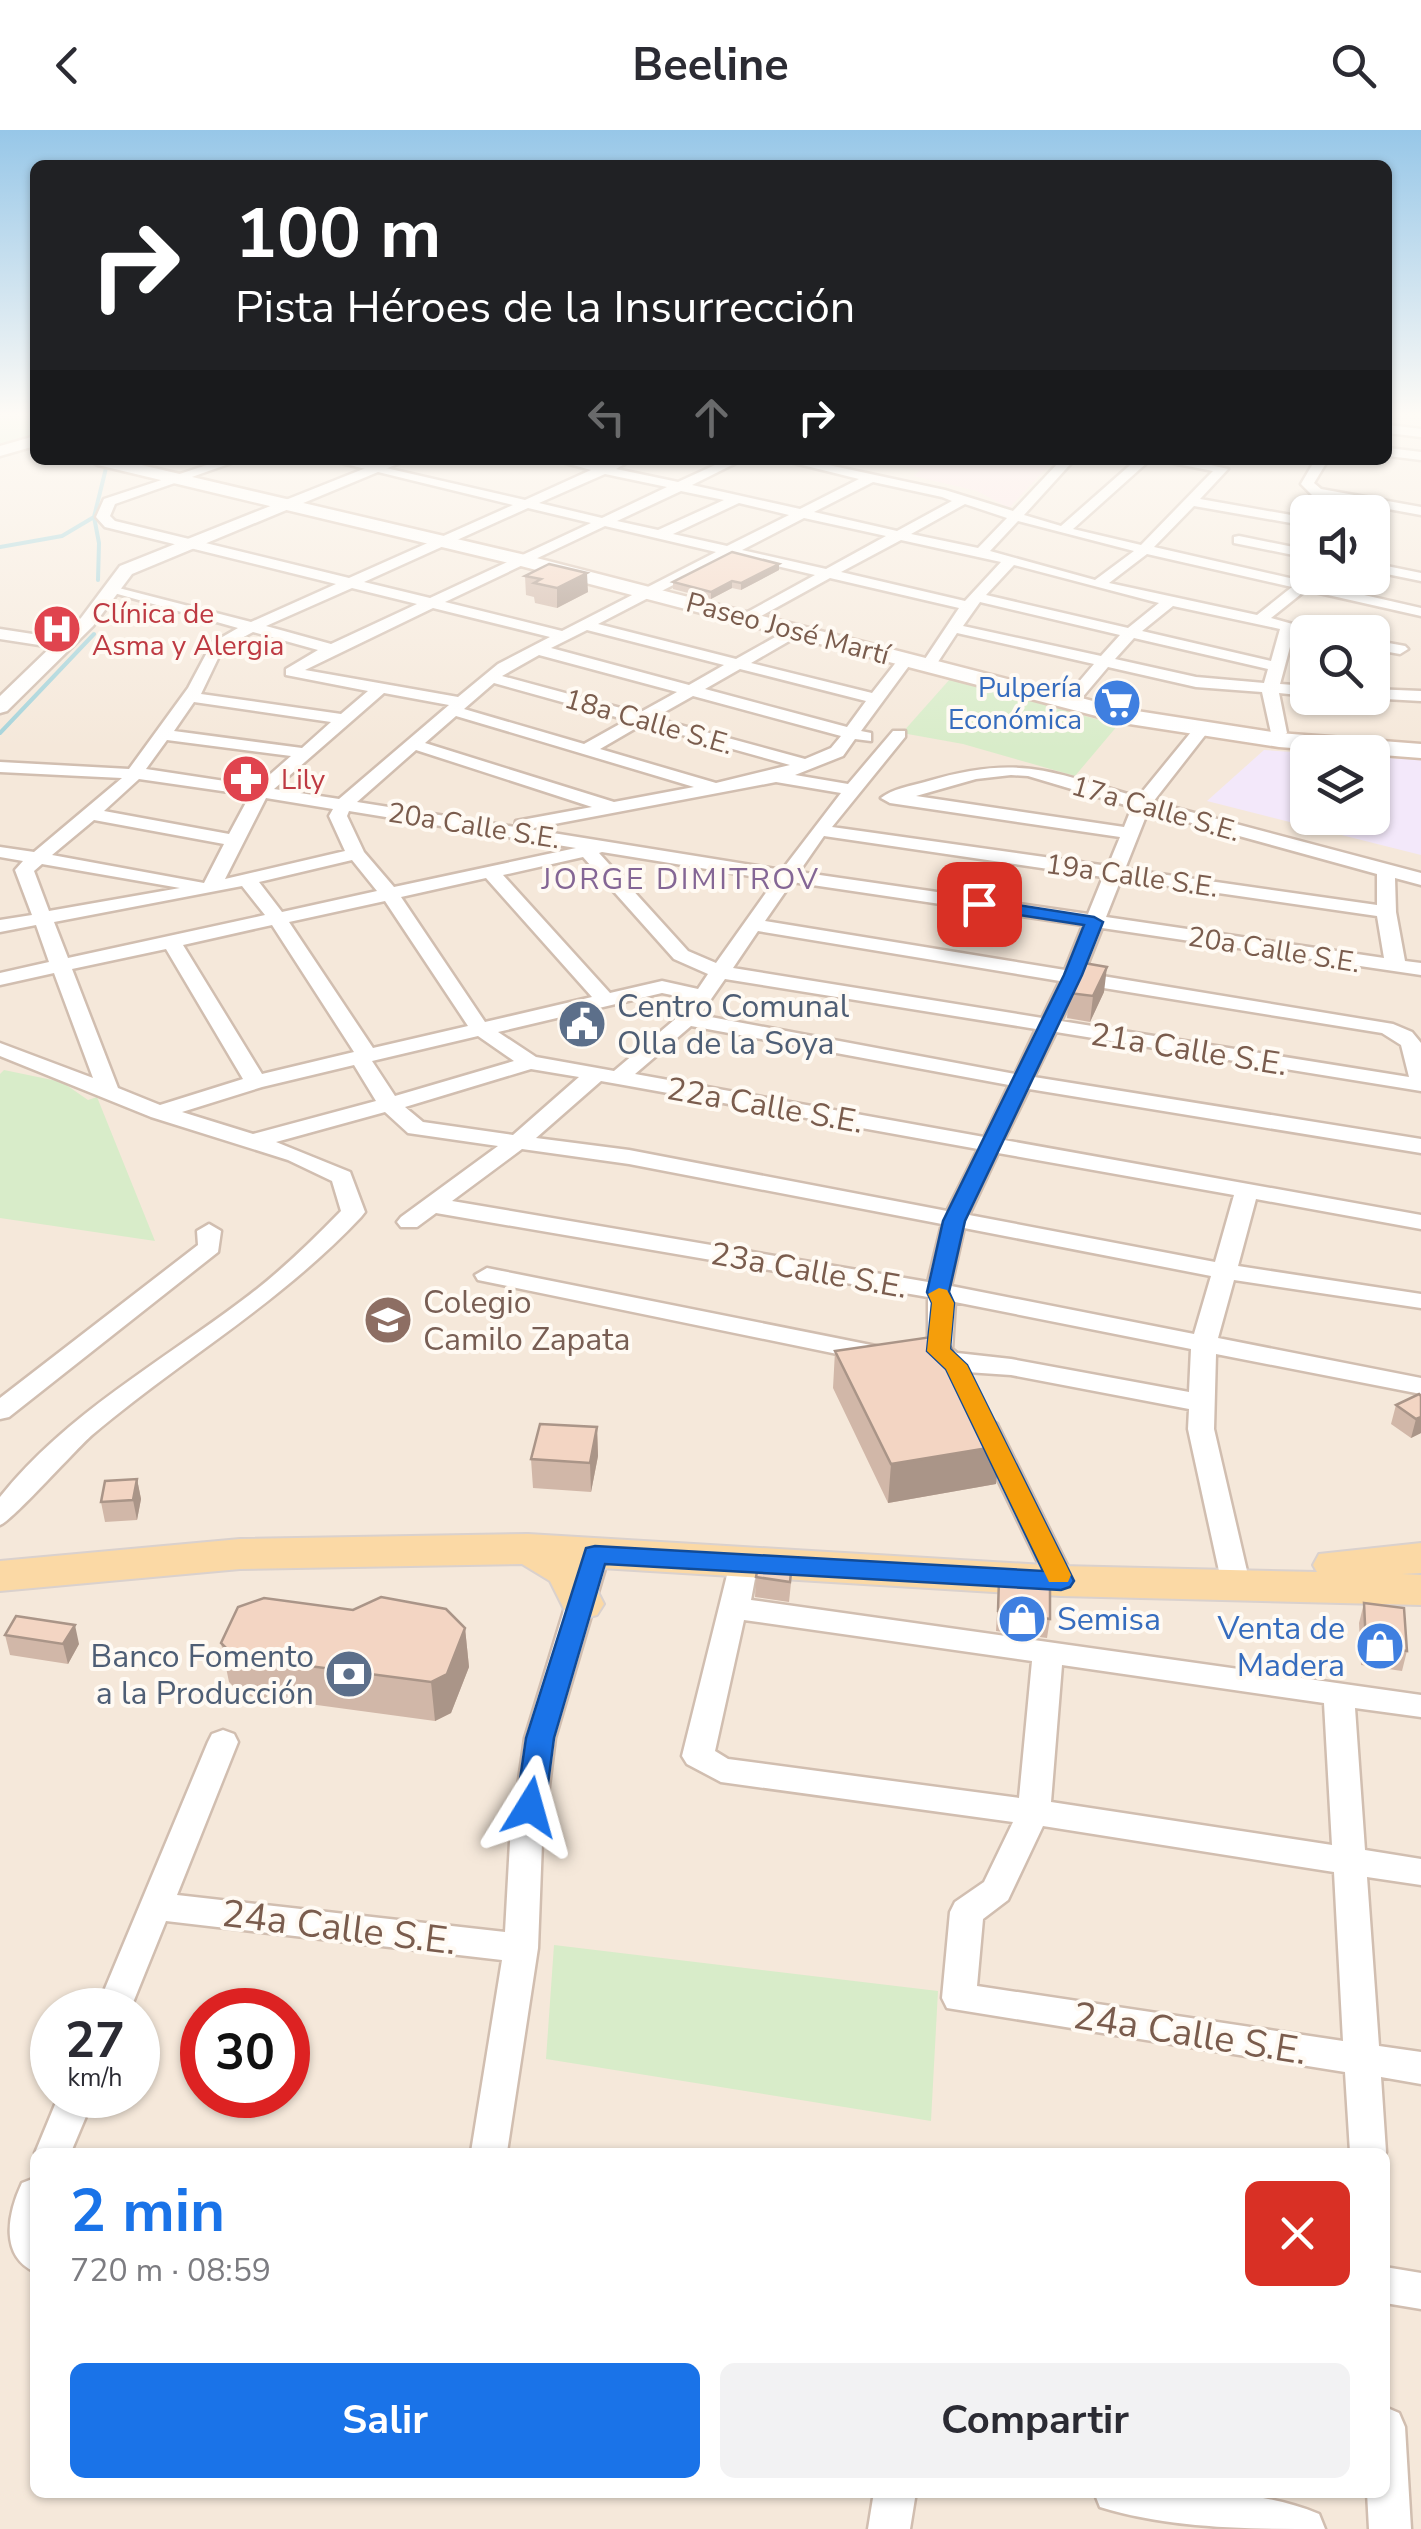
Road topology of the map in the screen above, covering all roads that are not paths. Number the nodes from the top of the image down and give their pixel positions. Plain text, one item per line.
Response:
1 (114, 525) edge
2 (237, 525) edge
3 (378, 525) edge
4 (477, 525) edge
5 (595, 525) edge
6 (613, 525) edge
7 (684, 525) edge
8 (776, 525) edge
9 (854, 525) edge
10 (918, 525) edge
11 (1007, 525) edge
12 (1040, 525) edge
13 (1071, 525) edge
14 (1170, 525) edge
15 (1253, 525) edge
16 (1063, 532) junction
17 (900, 535) junction
18 (660, 536) junction
19 (442, 540) junction
20 (1240, 540) junction
21 (194, 542) junction
22 (1144, 550) junction
23 (1290, 550) edge
24 (725, 551) junction
25 (981, 553) junction
26 (521, 560) junction
27 (1011, 560) junction
28 (1216, 565) junction
29 (1390, 571) edge
30 (826, 574) junction
31 (1421, 577) edge
32 (352, 582) junction
33 (1290, 582) edge
34 (1097, 585) junction
35 (1202, 585) dead end
36 (112, 588) junction
37 (645, 592) junction
38 (1291, 595) edge
39 (1347, 595) edge
40 (430, 602) junction
41 (972, 602) junction
42 (1173, 602) junction
43 (1421, 612) edge
44 (749, 618) junction
45 (1258, 620) junction
46 (581, 624) junction
47 (248, 626) junction
48 (1288, 627) joint
49 (953, 628) junction
50 (798, 630) junction
51 (0, 634) edge
52 (1129, 634) junction
53 (562, 636) junction
54 (65, 644) junction
55 (1390, 647) edge
56 (332, 649) junction
57 (1400, 649) dead end
58 (536, 650) junction
59 (906, 659) junction
60 (1102, 663) junction
61 (738, 664) junction
62 (928, 665) junction
63 (1274, 666) junction
64 (490, 677) junction
65 (381, 688) junction
66 (1270, 690) junction
67 (1290, 691) edge
68 (693, 692) junction
69 (1390, 695) edge
70 (1421, 696) edge
71 (190, 698) junction
72 (876, 699) junction
73 (1069, 703) junction
74 (0, 707) edge
75 (459, 707) junction
76 (642, 718) junction
77 (342, 720) junction
78 (1211, 730) junction
79 (850, 733) junction
80 (1279, 733) junction
81 (163, 734) junction
82 (416, 745) junction
83 (1418, 745) edge
84 (587, 749) junction
85 (304, 753) junction
86 (807, 765) junction
87 (0, 767) edge
88 (133, 774) junction
89 (776, 776) junction
90 (715, 788) junction
91 (260, 792) junction
92 (850, 794) junction
93 (890, 798) junction
94 (1142, 804) junction
95 (343, 805) junction
96 (613, 808) junction
97 (90, 814) junction
98 (502, 829) junction
99 (819, 830) junction
100 (1130, 833) junction
101 (236, 840) junction
102 (610, 846) junction
103 (587, 851) junction
104 (0, 852) edge
105 (356, 854) junction
106 (37, 858) junction
107 (1386, 871) junction
108 (490, 872) junction
109 (1113, 872) junction
110 (786, 876) junction
111 (1421, 879) edge
112 (247, 880) junction
113 (211, 888) junction
114 (390, 894) junction
115 (1386, 912) junction
116 (278, 919) junction
117 (43, 921) junction
118 (1094, 922) junction
119 (754, 925) junction
120 (0, 926) edge
121 (172, 942) junction
122 (61, 966) junction
123 (1396, 967) junction
124 (1421, 969) edge
125 (720, 972) junction
126 (1073, 975) junction
127 (0, 980) edge
128 (704, 996) junction
129 (605, 1000) junction
130 (687, 1019) junction
131 (480, 1028) junction
132 (1047, 1028) junction
133 (0, 1049) edge
134 (363, 1056) junction
135 (530, 1062) junction
136 (607, 1076) junction
137 (1020, 1081) junction
138 (256, 1082) junction
139 (1421, 1084) edge
140 (109, 1092) junction
141 (390, 1105) junction
142 (159, 1112) junction
143 (520, 1140) junction
144 (253, 1142) junction
145 (990, 1146) junction
146 (1421, 1146) edge
147 (1247, 1191) junction
148 (432, 1205) junction
149 (954, 1221) junction
150 (409, 1222) dead end
151 (1421, 1222) edge
152 (208, 1231) dead end
153 (1224, 1270) junction
154 (487, 1275) dead end
155 (938, 1292) junction
156 (1421, 1301) edge
157 (1204, 1344) junction
158 (948, 1360) junction
159 (1421, 1386) edge
160 (1202, 1403) junction
161 (0, 1410) edge
162 (0, 1516) edge
163 (528, 1549) junction
164 (595, 1555) junction
165 (1421, 1558) edge
166 (744, 1564) junction
167 (1233, 1571) junction
168 (1077, 1581) junction
169 (7, 1582) edge
170 (1421, 1590) edge
171 (582, 1604) junction
172 (736, 1608) junction
173 (1048, 1651) junction
174 (1340, 1694) junction
175 (1421, 1706) edge
176 (223, 1742) dead end
177 (1034, 1812) junction
178 (1347, 1861) junction
179 (1421, 1872) edge
180 (158, 1906) junction
181 (521, 1948) junction
182 (123, 1988) edge
183 (1361, 2060) junction
184 (1421, 2068) edge
185 (68, 2118) edge
186 (55, 2148) edge
187 (490, 2148) edge
188 (1368, 2148) edge
189 (30, 2207) edge
190 (30, 2246) edge
191 (1390, 2286) edge
192 (1421, 2291) edge
193 (894, 2498) edge
194 (1146, 2498) edge
195 (1388, 2498) edge
196 (889, 2529) edge
197 (1304, 2529) edge
198 (1390, 2529) edge

1 - 21 street
2 - 21 street
3 - 19 main road, Paseo José Martí
4 - 19 street
5 - 26 street
6 - 18 street
7 - 18 street
8 - 24 street
9 - 17 street
10 - 17 street
11 - 25 street
12 - 16 street
13 - 16 street
14 - 22 street
15 - 20 street
16 - 22 street
17 - 25 street
17 - 30 street
18 - 24 street
19 - 26 main road, Paseo José Martí
19 - 32 street
20 - 23 street
20 - 28 street
21 - 32 street
21 - 36 street
22 - 28 street
22 - 34 street
24 - 30 street
24 - 37 street
25 - 27 street
26 - 37 main road, Paseo José Martí
26 - 40 street
27 - 34 street
27 - 41 street
28 - 33 street
29 - 31 street
30 - 41 street
30 - 44 street
32 - 40 street
32 - 47 street
34 - 42 street
35 - 42 street
36 - 47 street
36 - 54 street
37 - 44 main road, Paseo José Martí
37 - 46 street
38 - 45 street
39 - 43 street
40 - 53 street
40 - 56 street
41 - 49 street
41 - 52 street
42 - 45 street
42 - 52 street
44 - 50 main road, Paseo José Martí
45 - 48 street
46 - 53 street
46 - 61 street
47 - 56 street
47 - 71 street
48 - 63 street
49 - 60 street
49 - 62 street
50 - 59 main road, Paseo José Martí
50 - 61 street
51 - 54 street
52 - 60 street
52 - 63 street
53 - 58 street
54 - 74 street
55 - 57 street
56 - 65 street
58 - 64 street
58 - 68 street
59 - 62 main road, Paseo José Martí
59 - 72 street
60 - 66 street
60 - 73 street
61 - 68 street
61 - 72 street
62 - 73 main road, Paseo José Martí
63 - 66 street
64 - 75 street
64 - 76 street, 18a Calle S.E.
65 - 75 street
65 - 77 street
66 - 67 street
66 - 80 street
68 - 76 street
68 - 79 street
69 - 70 street
71 - 77 street
71 - 81 street
72 - 79 street
73 - 78 main road, Paseo José Martí
75 - 82 street
75 - 84 street
76 - 84 street
76 - 86 street, 18a Calle S.E.
77 - 85 street
78 - 80 main road, Paseo José Martí
78 - 83 main road, Paseo José Martí
78 - 94 street
79 - 86 street
79 - 92 street
80 - 83 main road, Paseo José Martí
81 - 85 street
81 - 88 street
82 - 95 street
82 - 96 street
84 - 90 street
85 - 91 street
86 - 89 street
87 - 88 street, 20a Calle S.E.
88 - 91 street, 20a Calle S.E.
88 - 97 street
89 - 90 street
89 - 92 street
90 - 96 street
91 - 95 street, 20a Calle S.E.
91 - 101 street
92 - 93 street
92 - 99 street
93 - 94 street, 17a Calle S.E.
93 - 100 street
94 - 100 street
94 - 107 street, 17a Calle S.E.
95 - 98 street, 20a Calle S.E.
95 - 105 street, 22a Calle S.E.
96 - 98 street
97 - 101 street
97 - 106 street
98 - 102 street, 20a Calle S.E.
99 - 109 street, 19a Calle S.E.
99 - 110 street
100 - 109 street
101 - 113 street
102 - 103 street
102 - 110 street, 20a Calle S.E.
103 - 108 street
103 - 125 street, 21a Calle S.E.
104 - 106 street
105 - 112 street
105 - 114 street, 22a Calle S.E.
106 - 113 street
106 - 117 street
107 - 111 street, 17a Calle S.E.
107 - 115 street
108 - 114 street
108 - 129 street
109 - 115 street, 19a Calle S.E.
109 - 118 street
110 - 118 street, 20a Calle S.E.
110 - 119 street
112 - 113 street
112 - 116 street
113 - 117 street
114 - 116 street
114 - 131 street, 22a Calle S.E.
115 - 123 street
116 - 121 street
116 - 134 street
117 - 120 street
117 - 122 street
118 - 123 street, 20a Calle S.E.
118 - 126 street
119 - 125 street
119 - 126 street
121 - 122 street
121 - 138 street
122 - 127 street
122 - 140 street
123 - 124 street, 20a Calle S.E.
125 - 128 street
125 - 132 street, 21a Calle S.E.
126 - 132 street
126 - 139 street
128 - 129 street
128 - 130 street
129 - 131 street
130 - 136 street
130 - 137 street
131 - 134 street
131 - 135 street, 22a Calle S.E.
132 - 137 street
132 - 139 street, 21a Calle S.E.
133 - 140 street
134 - 138 street
134 - 141 street
135 - 136 street, 22a Calle S.E.
135 - 141 street
136 - 143 street
136 - 145 street, 22a Calle S.E.
137 - 145 street
137 - 146 street
138 - 142 street
140 - 142 street
141 - 143 street
141 - 144 street
142 - 144 street
143 - 148 street
143 - 149 street
144 - 162 street
145 - 147 street, 22a Calle S.E.
145 - 149 street
147 - 151 street, 22a Calle S.E.
147 - 153 street
148 - 150 street
148 - 155 street, 23a Calle S.E.
149 - 153 street
149 - 155 street
152 - 161 street
153 - 156 street
153 - 157 street
154 - 158 street
155 - 157 street, 23a Calle S.E.
155 - 158 street
157 - 159 street, 23a Calle S.E.
157 - 160 street
158 - 160 street
158 - 168 street
160 - 167 street
163 - 164 main road
163 - 169 main road
163 - 171 main road
164 - 166 main road
164 - 171 street
165 - 167 main road
166 - 168 main road
166 - 172 street
167 - 168 main road
168 - 170 main road
171 - 181 street
172 - 173 street
172 - 177 street
173 - 174 street
173 - 177 street
174 - 175 street
174 - 178 street
176 - 180 street
177 - 178 street
177 - 183 street, 24a Calle S.E.
178 - 179 street
178 - 183 street
180 - 181 street, 24a Calle S.E.
180 - 182 street
181 - 187 street
183 - 184 street, 24a Calle S.E.
183 - 188 street
185 - 186 street
189 - 190 street
191 - 192 street
193 - 196 street
194 - 197 street
195 - 198 street

